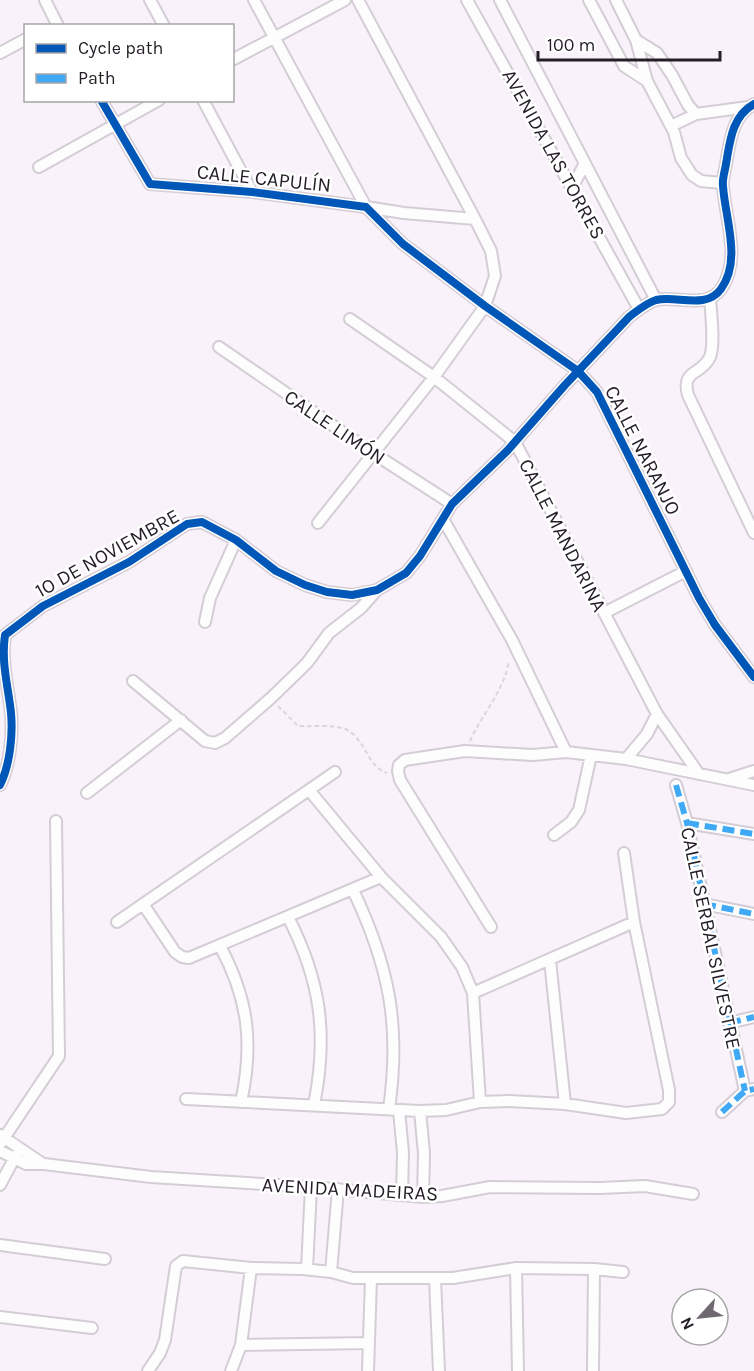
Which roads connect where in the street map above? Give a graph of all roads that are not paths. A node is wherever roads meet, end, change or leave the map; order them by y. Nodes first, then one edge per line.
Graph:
1 (45, 0) edge
2 (150, 0) edge
3 (254, 0) edge
4 (345, 0) edge
5 (358, 0) edge
6 (467, 0) edge
7 (500, 0) edge
8 (589, 0) edge
9 (616, 0) edge
10 (55, 24) edge
11 (163, 24) edge
12 (274, 37) junction
13 (24, 40) edge
14 (636, 40) junction
15 (1, 51) edge
16 (234, 59) edge
17 (647, 81) junction
18 (102, 102) edge
19 (155, 102) edge
20 (204, 102) edge
21 (751, 106) edge
22 (696, 114) junction
23 (115, 125) junction
24 (671, 126) junction
25 (585, 163) junction
26 (39, 167) dead end
27 (722, 183) junction
28 (572, 188) junction
29 (252, 192) junction
30 (368, 210) junction
31 (475, 219) junction
32 (710, 298) junction
33 (656, 300) junction
34 (484, 306) junction
35 (639, 309) junction
36 (350, 320) dead end
37 (219, 347) dead end
38 (578, 371) junction
39 (434, 377) junction
40 (515, 442) junction
41 (373, 453) junction
42 (452, 504) junction
43 (443, 519) junction
44 (318, 523) dead end
45 (754, 533) edge
46 (236, 540) junction
47 (686, 571) junction
48 (377, 590) junction
49 (604, 613) junction
50 (205, 622) dead end
51 (2, 631) edge
52 (754, 677) edge
53 (133, 681) dead end
54 (657, 714) junction
55 (181, 720) junction
56 (566, 752) junction
57 (591, 755) junction
58 (626, 759) junction
59 (754, 771) edge
60 (335, 772) dead end
61 (699, 774) junction
62 (725, 780) junction
63 (0, 785) edge
64 (676, 785) dead end
65 (754, 786) edge
66 (309, 790) junction
67 (87, 793) dead end
68 (56, 821) dead end
69 (687, 823) junction
70 (754, 834) edge
71 (554, 835) dead end
72 (624, 853) dead end
73 (381, 878) junction
74 (353, 890) junction
75 (143, 904) junction
76 (704, 904) junction
77 (754, 914) edge
78 (288, 917) junction
79 (117, 922) dead end
80 (634, 922) junction
81 (491, 927) dead end
82 (220, 946) junction
83 (550, 960) junction
84 (473, 993) junction
85 (754, 1017) edge
86 (729, 1023) junction
87 (749, 1090) edge
88 (186, 1099) dead end
89 (241, 1102) junction
90 (480, 1102) junction
91 (565, 1104) junction
92 (314, 1105) junction
93 (394, 1110) junction
94 (420, 1111) junction
95 (722, 1112) dead end
96 (1, 1139) edge
97 (0, 1151) edge
98 (17, 1154) junction
99 (0, 1185) edge
100 (311, 1187) junction
101 (338, 1189) junction
102 (693, 1194) dead end
103 (402, 1195) junction
104 (423, 1197) junction
105 (0, 1245) edge
106 (105, 1259) dead end
107 (251, 1268) junction
108 (516, 1268) junction
109 (307, 1269) junction
110 (594, 1269) junction
111 (331, 1272) junction
112 (623, 1272) dead end
113 (371, 1278) junction
114 (435, 1279) junction
115 (0, 1317) edge
116 (92, 1328) dead end
117 (369, 1343) junction
118 (241, 1345) junction
119 (148, 1371) edge
120 (231, 1371) edge
121 (368, 1371) edge
122 (439, 1371) edge
123 (518, 1371) edge
124 (593, 1371) edge

1 - 10 street
2 - 11 street
3 - 12 street, CALLE NARANJO
4 - 12 street
5 - 31 street
6 - 28 street, AVENIDA LAS TORRES
7 - 25 street, AVENIDA LAS TORRES
8 - 17 street
9 - 14 street
12 - 16 street
12 - 30 street, CALLE NARANJO
13 - 15 street
14 - 17 street
14 - 22 street
17 - 24 street
18 - 23 street
19 - 23 street
20 - 29 street
21 - 22 street
21 - 27 street
22 - 24 street
23 - 26 street
23 - 29 street, CALLE CAPULÍN
24 - 27 street
25 - 28 street
25 - 33 street, AVENIDA LAS TORRES
27 - 32 street
28 - 35 street, AVENIDA LAS TORRES
29 - 30 street, CALLE CAPULÍN
30 - 31 street, CALLE CAPULÍN
30 - 34 street, CALLE NARANJO
31 - 34 street
32 - 33 street, 1O DE NOVIEMBRE
32 - 45 street
33 - 35 street, 1O DE NOVIEMBRE
34 - 38 street, CALLE NARANJO
34 - 39 street
35 - 38 street, 1O DE NOVIEMBRE
36 - 39 street, CALLE MANDARINA
37 - 41 street, CALLE LIMÓN
38 - 40 street, 1O DE NOVIEMBRE
38 - 47 street, CALLE NARANJO
39 - 40 street, CALLE MANDARINA
39 - 41 street
40 - 42 street, 1O DE NOVIEMBRE
40 - 49 street, CALLE MANDARINA
41 - 42 street, CALLE LIMÓN
41 - 44 street
42 - 43 street, 1O DE NOVIEMBRE
43 - 48 street, 1O DE NOVIEMBRE
43 - 56 street
46 - 48 street, 1O DE NOVIEMBRE
46 - 50 street
46 - 51 street, 1O DE NOVIEMBRE
47 - 49 street
47 - 52 street, CALLE NARANJO
48 - 55 street
49 - 54 street, CALLE MANDARINA
51 - 63 street, 1O DE NOVIEMBRE
53 - 55 street
54 - 58 street
54 - 61 street, CALLE MANDARINA
55 - 67 street
56 - 57 street
56 - 81 street
57 - 58 street
57 - 71 street
58 - 61 street
59 - 62 street
60 - 66 street
61 - 62 street
62 - 65 street
64 - 69 street, CALLE SERBAL SILVESTRE
66 - 73 street
66 - 75 street
68 - 96 street
69 - 70 street
69 - 76 street, CALLE SERBAL SILVESTRE
72 - 80 street
73 - 74 street
73 - 84 street
74 - 78 street
74 - 93 street
75 - 79 street
75 - 82 street
76 - 77 street
76 - 86 street, CALLE SERBAL SILVESTRE
78 - 82 street
78 - 92 street
80 - 83 street
80 - 91 street
82 - 89 street
83 - 84 street
83 - 91 street
84 - 90 street
85 - 86 street
86 - 87 street, CALLE SERBAL SILVESTRE
87 - 95 street
88 - 89 street
89 - 92 street
90 - 91 street
90 - 94 street
92 - 93 street
93 - 94 street
93 - 103 street
94 - 104 street
96 - 98 street, AVENIDA MADEIRAS
97 - 98 street, AVENIDA MADEIRAS
98 - 99 street
98 - 100 street, AVENIDA MADEIRAS
100 - 101 street, AVENIDA MADEIRAS
100 - 109 street
101 - 103 street, AVENIDA MADEIRAS
101 - 111 street
102 - 104 street, AVENIDA MADEIRAS
103 - 104 street, AVENIDA MADEIRAS
105 - 106 street
107 - 109 street
107 - 118 street
107 - 119 street
108 - 110 street
108 - 114 street
108 - 123 street
109 - 111 street
110 - 112 street
110 - 124 street
111 - 113 street
113 - 114 street
113 - 117 street
114 - 122 street
115 - 116 street
117 - 118 street
117 - 121 street
118 - 120 street

